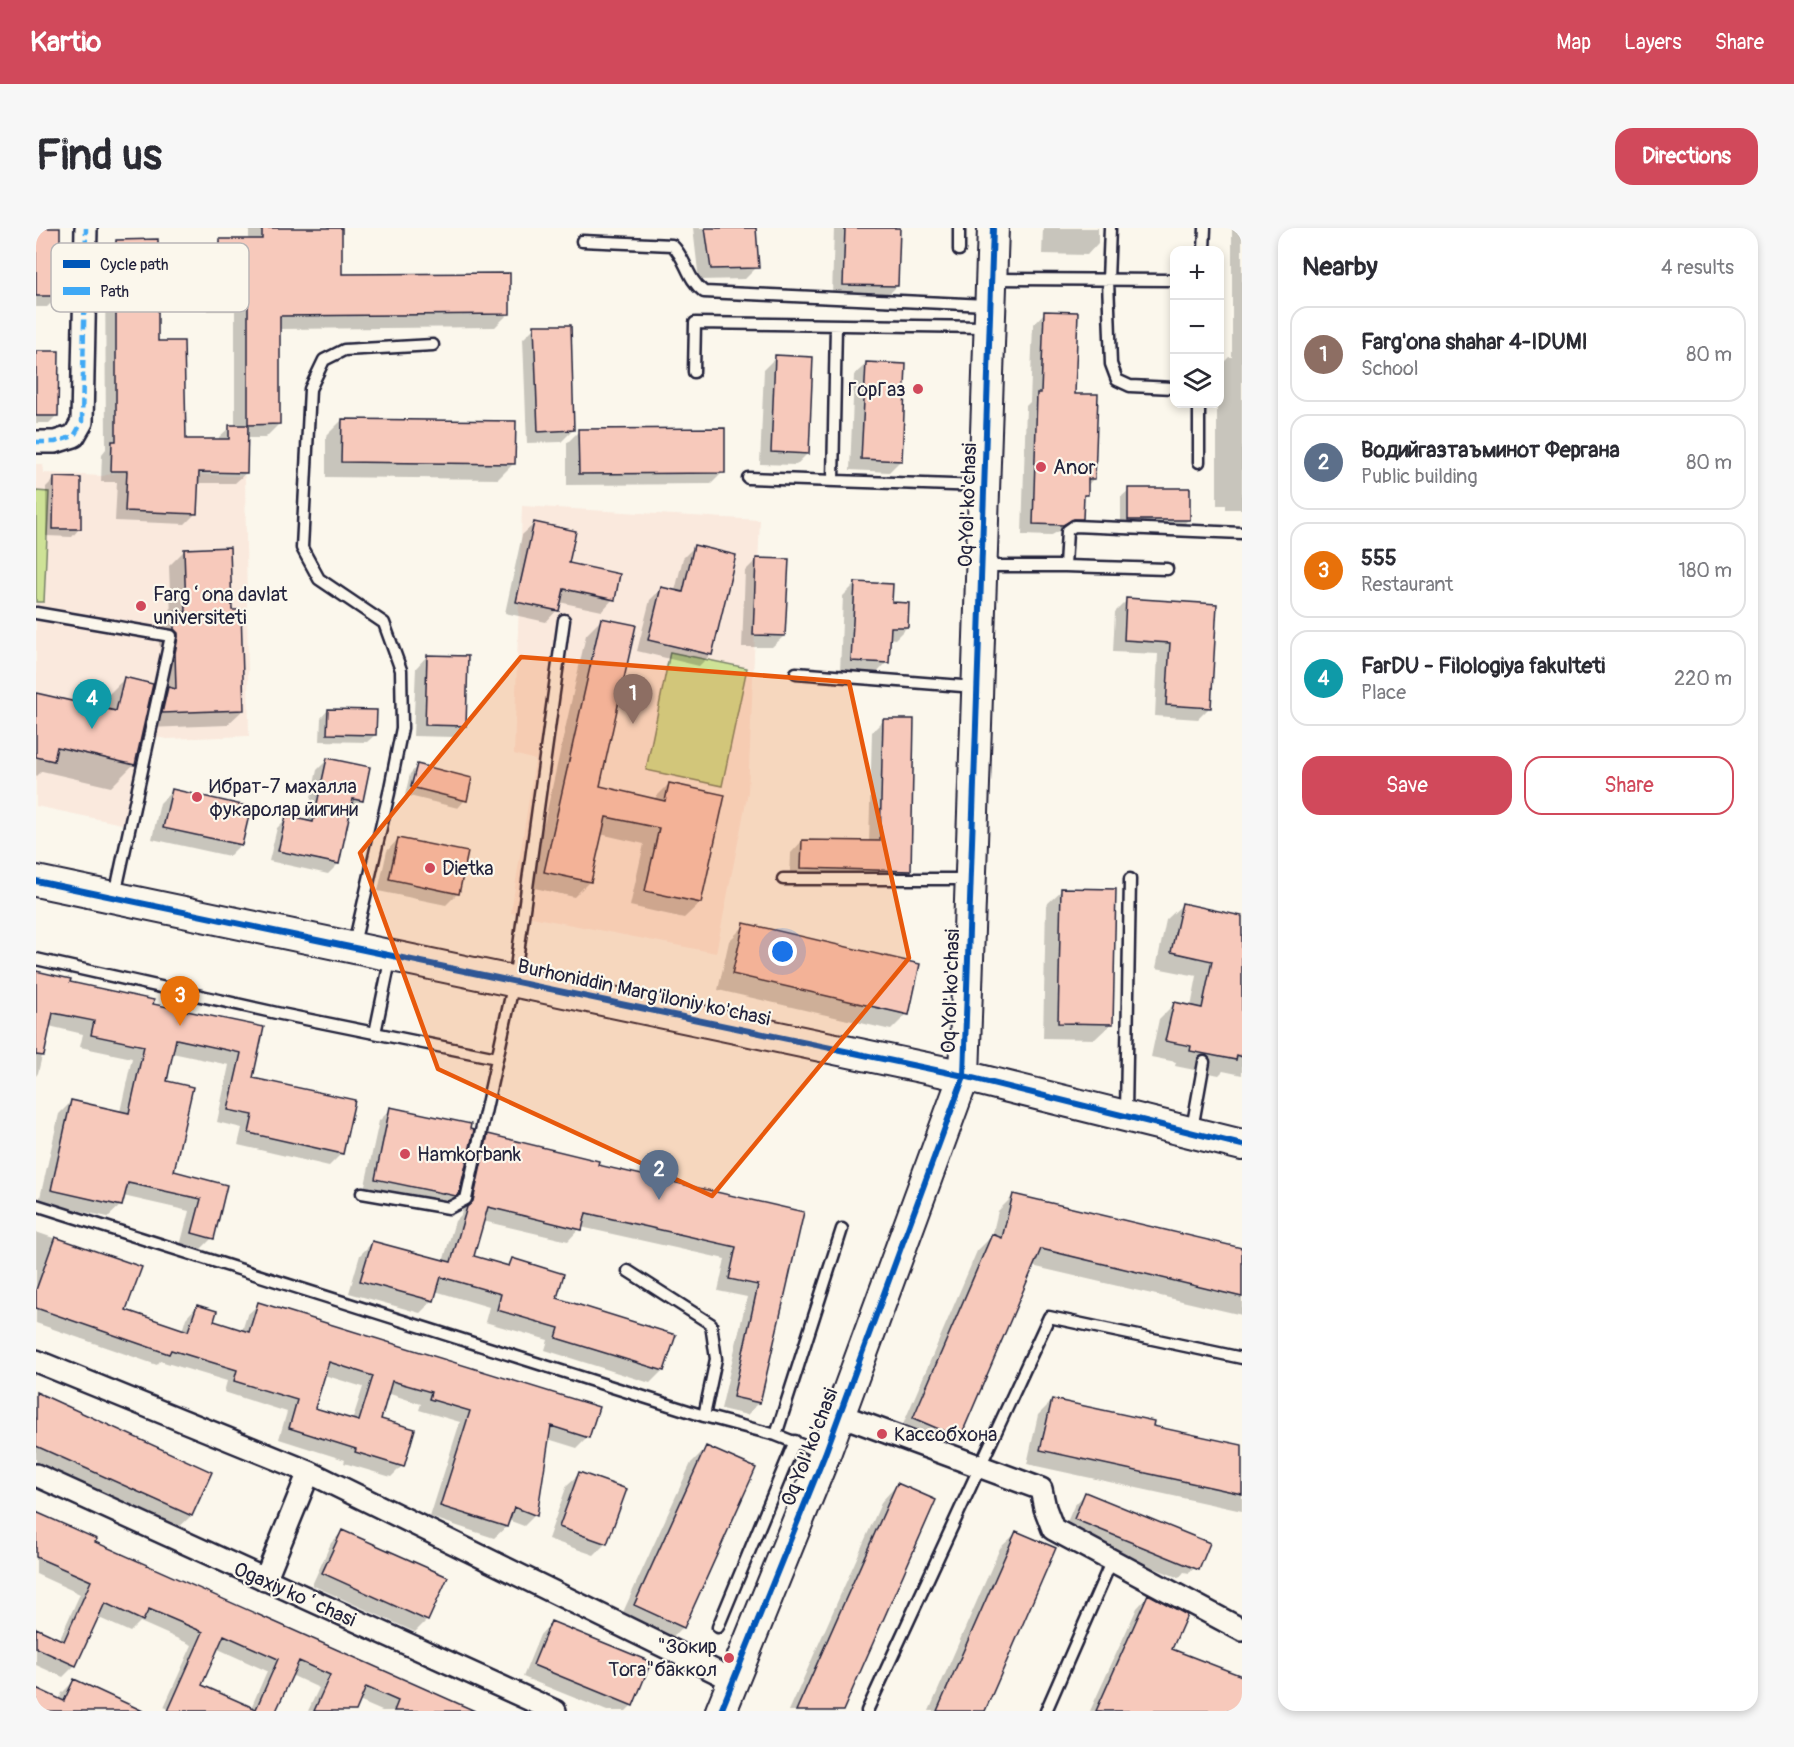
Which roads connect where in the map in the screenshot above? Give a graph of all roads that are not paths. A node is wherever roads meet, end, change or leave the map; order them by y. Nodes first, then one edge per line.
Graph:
1 (86, 228) edge
2 (959, 228) edge
3 (993, 228) edge
4 (1110, 228) edge
5 (1205, 228) edge
6 (582, 241) dead end
7 (86, 243) edge
8 (1204, 246) edge
9 (959, 250) dead end
10 (1108, 280) junction
11 (1170, 280) edge
12 (990, 304) junction
13 (84, 312) edge
14 (836, 325) junction
15 (433, 345) dead end
16 (694, 372) dead end
17 (1170, 388) edge
18 (1199, 408) edge
19 (36, 442) edge
20 (1199, 462) dead end
21 (748, 478) dead end
22 (833, 481) junction
23 (984, 486) junction
24 (1242, 533) edge
25 (1065, 566) junction
26 (981, 567) junction
27 (1167, 570) dead end
28 (36, 613) edge
29 (564, 620) dead end
30 (796, 673) dead end
31 (977, 687) junction
32 (783, 879) dead end
33 (971, 879) junction
34 (1130, 879) dead end
35 (36, 881) edge
36 (114, 897) junction
37 (353, 948) junction
38 (391, 956) junction
39 (36, 959) edge
40 (513, 982) junction
41 (375, 1033) junction
42 (497, 1058) junction
43 (1204, 1062) dead end
44 (964, 1076) junction
45 (1126, 1116) junction
46 (1191, 1132) junction
47 (1242, 1145) edge
48 (362, 1193) dead end
49 (36, 1204) edge
50 (842, 1229) dead end
51 (628, 1271) dead end
52 (1242, 1358) edge
53 (36, 1361) edge
54 (840, 1415) junction
55 (704, 1416) junction
56 (776, 1435) junction
57 (795, 1441) junction
58 (825, 1454) junction
59 (979, 1466) junction
60 (309, 1472) junction
61 (36, 1475) edge
62 (1113, 1560) junction
63 (265, 1580) junction
64 (718, 1627) dead end
65 (1242, 1629) edge
66 (734, 1680) junction
67 (555, 1711) edge
68 (721, 1711) edge
69 (867, 1711) edge
70 (1046, 1711) edge

1 - 7 street
2 - 9 lane
3 - 12 street, Oq Yol' ko'chasi
4 - 10 lane
5 - 8 lane
6 - 12 lane
10 - 11 lane
10 - 12 lane
10 - 17 lane
12 - 14 lane
12 - 23 street, Oq Yol' ko'chasi
13 - 19 street
14 - 16 lane
14 - 22 lane
15 - 37 lane
18 - 20 lane
21 - 22 lane
22 - 23 lane
23 - 26 street, Oq Yol' ko'chasi
24 - 25 lane
25 - 26 lane
25 - 27 lane
26 - 31 street, Oq Yol' ko'chasi
28 - 36 lane
29 - 40 lane
30 - 31 lane
31 - 33 street, Oq Yol' ko'chasi
32 - 33 lane
33 - 44 street, Oq Yol' ko'chasi
34 - 45 lane
35 - 36 street, Burhoniddin Marg'iloniy ko'chasi
36 - 37 street, Burhoniddin Marg'iloniy ko'chasi
37 - 38 street, Burhoniddin Marg'iloniy ko'chasi
38 - 40 street, Burhoniddin Marg'iloniy ko'chasi
38 - 41 lane
39 - 41 lane
40 - 42 lane
40 - 44 street, Burhoniddin Marg'iloniy ko'chasi
41 - 42 lane
42 - 48 lane
43 - 46 lane
44 - 45 street, Burhoniddin Marg'iloniy ko'chasi
44 - 54 street, Oq Yol' ko'chasi
45 - 46 street, Burhoniddin Marg'iloniy ko'chasi
46 - 47 street, Burhoniddin Marg'iloniy ko'chasi
49 - 55 lane
50 - 56 lane
51 - 55 lane
52 - 59 lane
53 - 60 street
54 - 58 street, Oq Yol' ko'chasi
54 - 59 street
55 - 56 lane
56 - 57 lane
57 - 58 lane
57 - 64 lane
58 - 66 street, Oq Yol' ko'chasi
59 - 62 street
59 - 69 lane
60 - 63 street
60 - 66 street
61 - 63 street, Ogaxiy koʻchasi
62 - 65 street
62 - 70 lane
63 - 67 street, Ogaxiy koʻchasi
66 - 68 street, Oq Yol' ko'chasi

